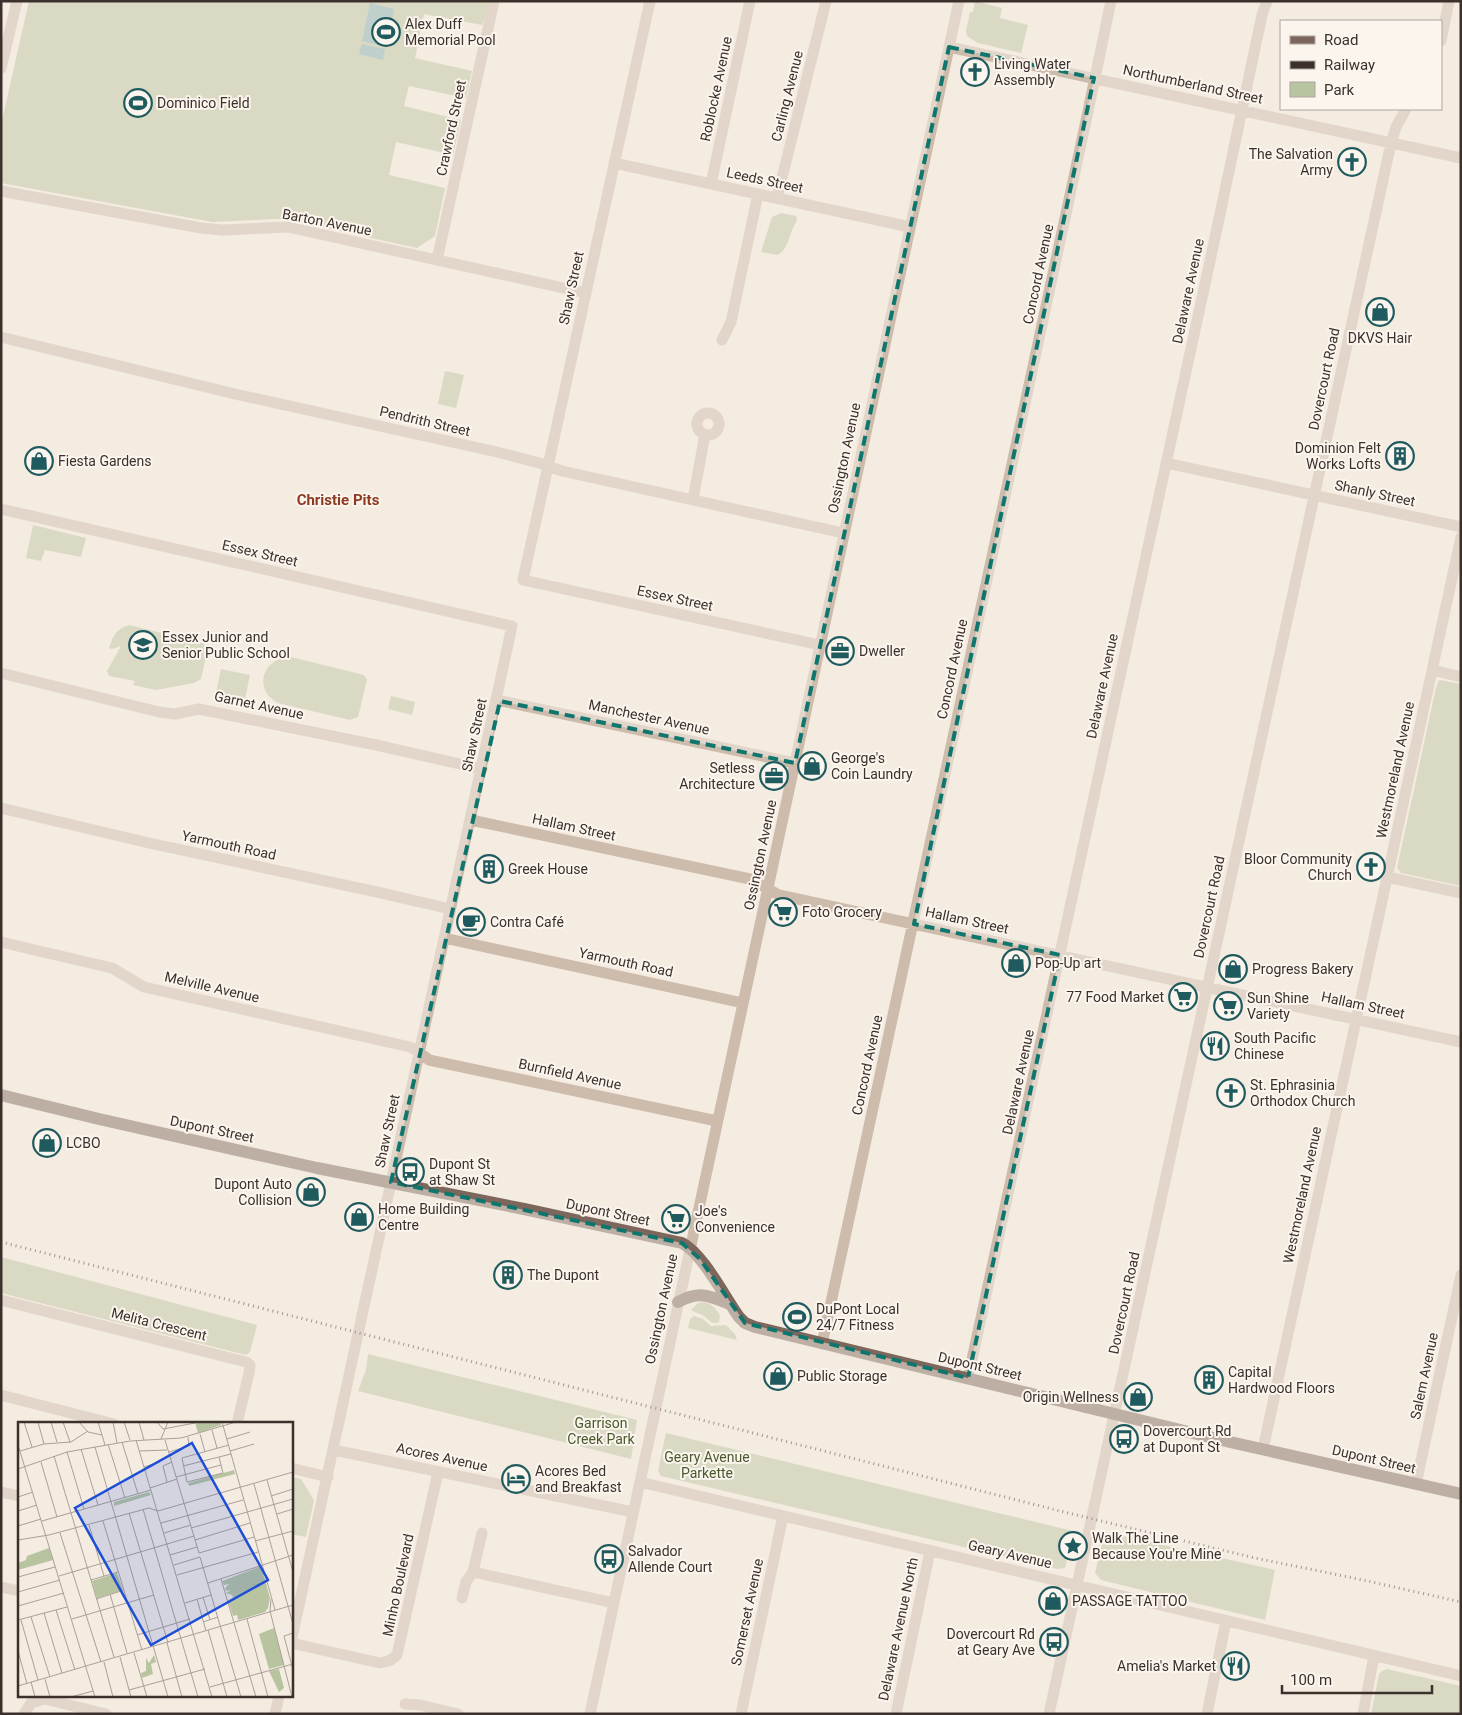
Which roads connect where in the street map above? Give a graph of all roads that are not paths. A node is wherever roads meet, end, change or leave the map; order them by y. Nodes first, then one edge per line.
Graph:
1 (17, 1) edge
2 (494, 1) edge
3 (650, 1) edge
4 (750, 1) edge
5 (826, 1) edge
6 (959, 1) edge
7 (1111, 1) edge
8 (1267, 1) edge
9 (1448, 1) edge
10 (1442, 35) edge
11 (949, 46) junction
12 (1, 68) edge
13 (1094, 78) junction
14 (1242, 110) junction
15 (1405, 110) edge
16 (1391, 143) junction
17 (1461, 158) edge
18 (614, 163) junction
19 (711, 184) junction
20 (1, 191) edge
21 (758, 194) junction
22 (777, 198) junction
23 (910, 227) junction
24 (437, 260) junction
25 (586, 293) junction
26 (1, 337) edge
27 (722, 340) dead end
28 (705, 434) dead end
29 (1166, 463) junction
30 (548, 465) junction
31 (1314, 495) junction
32 (693, 500) junction
33 (1, 509) edge
34 (1461, 527) edge
35 (843, 533) junction
36 (1461, 536) edge
37 (523, 580) joint
38 (512, 626) joint
39 (820, 645) junction
40 (1432, 670) junction
41 (1, 673) edge
42 (1461, 677) edge
43 (497, 700) junction
44 (795, 763) junction
45 (482, 769) junction
46 (1, 808) edge
47 (471, 820) junction
48 (1387, 877) junction
49 (768, 889) junction
50 (1461, 893) edge
51 (450, 909) junction
52 (914, 924) junction
53 (444, 938) junction
54 (1, 942) edge
55 (1060, 955) junction
56 (1207, 987) junction
57 (743, 1003) junction
58 (1355, 1019) junction
59 (1461, 1042) edge
60 (419, 1052) junction
61 (1, 1095) edge
62 (717, 1121) junction
63 (391, 1182) junction
64 (690, 1248) junction
65 (1461, 1275) edge
66 (1, 1300) edge
67 (678, 1302) junction
68 (730, 1304) junction
69 (822, 1344) junction
70 (968, 1378) junction
71 (1, 1395) edge
72 (1114, 1413) junction
73 (106, 1422) edge
74 (237, 1422) edge
75 (1263, 1449) junction
76 (334, 1450) junction
77 (292, 1468) edge
78 (438, 1472) junction
79 (328, 1477) junction
80 (640, 1482) junction
81 (1416, 1484) junction
82 (1, 1492) edge
83 (1461, 1494) edge
84 (18, 1496) edge
85 (633, 1512) junction
86 (784, 1516) junction
87 (482, 1533) dead end
88 (930, 1551) junction
89 (472, 1572) junction
90 (1077, 1586) junction
91 (1, 1587) edge
92 (18, 1591) edge
93 (462, 1598) dead end
94 (614, 1603) junction
95 (1226, 1621) junction
96 (292, 1639) edge
97 (292, 1643) edge
98 (1374, 1656) junction
99 (1461, 1676) edge
100 (279, 1698) edge
101 (405, 1704) dead end
102 (24, 1714) edge
103 (106, 1714) edge
104 (275, 1714) edge
105 (458, 1714) edge
106 (590, 1714) edge
107 (740, 1714) edge
108 (896, 1714) edge
109 (1049, 1714) edge
110 (1207, 1714) edge
111 (1363, 1714) edge

1 - 12 street
2 - 24 street, Crawford Street
3 - 18 street, Shaw Street
4 - 19 street, Roblocke Avenue
5 - 22 street, Carling Avenue
6 - 11 street, Ossington Avenue
7 - 13 street, Concord Avenue
8 - 14 street, Delaware Avenue
9 - 10 street
11 - 13 street, Northumberland Street
11 - 23 street, Ossington Avenue
13 - 14 street, Northumberland Street
13 - 52 street, Concord Avenue
14 - 16 street, Northumberland Street
14 - 29 street, Delaware Avenue
15 - 16 street, Dovercourt Road
16 - 17 street, Northumberland Street
16 - 31 street, Dovercourt Road
18 - 19 street, Leeds Street
18 - 25 street, Shaw Street
19 - 21 street, Leeds Street
20 - 24 street, Barton Avenue
21 - 22 street, Leeds Street
21 - 27 street
22 - 23 street, Leeds Street
23 - 35 street, Ossington Avenue
24 - 25 street, Barton Avenue
25 - 30 street, Shaw Street
26 - 30 street, Pendrith Street
28 - 32 street
29 - 31 street, Shanly Street
29 - 55 street, Delaware Avenue
30 - 32 street, Pendrith Street
30 - 37 street, Shaw Street
31 - 34 street, Shanly Street
31 - 56 street, Dovercourt Road
32 - 35 street, Pendrith Street
33 - 38 street, Essex Street
35 - 39 street, Ossington Avenue
36 - 40 street, Westmoreland Avenue
37 - 39 street, Essex Street
38 - 43 street, Shaw Street
39 - 44 street, Ossington Avenue
40 - 42 street
40 - 48 street, Westmoreland Avenue
41 - 45 street, Garnet Avenue
43 - 44 street, Manchester Avenue
43 - 45 street, Shaw Street
44 - 49 street, Ossington Avenue
45 - 47 street, Shaw Street
46 - 51 street, Yarmouth Road
47 - 49 street, Hallam Street
47 - 51 street, Shaw Street
48 - 50 street
48 - 58 street, Westmoreland Avenue
49 - 52 street, Hallam Street
49 - 57 street, Ossington Avenue
51 - 53 street, Shaw Street
52 - 55 street, Hallam Street
52 - 69 street, Concord Avenue
53 - 57 street, Yarmouth Road
53 - 60 street, Shaw Street
54 - 60 street, Melville Avenue
55 - 56 street, Hallam Street
55 - 70 street, Delaware Avenue
56 - 58 street, Hallam Street
56 - 72 street, Dovercourt Road
57 - 62 street, Ossington Avenue
58 - 59 street, Hallam Street
58 - 75 street, Westmoreland Avenue
60 - 62 street, Burnfield Avenue
60 - 63 street, Shaw Street
61 - 63 main road, Dupont Street
62 - 64 street, Ossington Avenue
63 - 64 main road, Dupont Street
63 - 76 street, Shaw Street
64 - 67 street, Ossington Avenue
64 - 68 main road, Dupont Street
65 - 81 street, Salem Avenue
66 - 74 street, Melita Crescent
67 - 68 main road
67 - 80 street, Ossington Avenue
68 - 69 main road, Dupont Street
69 - 70 main road, Dupont Street
70 - 72 main road, Dupont Street
71 - 73 street
72 - 75 main road, Dupont Street
72 - 90 street, Dovercourt Road
75 - 81 main road, Dupont Street
76 - 78 street, Acores Avenue
76 - 79 street, Shaw Street
77 - 79 street
78 - 85 street, Acores Avenue
78 - 97 street, Minho Boulevard
79 - 96 street, Shaw Street
80 - 85 street, Ossington Avenue
80 - 86 street, Geary Avenue
81 - 83 main road, Dupont Street
82 - 84 street
85 - 94 street, Ossington Avenue
86 - 88 street, Geary Avenue
86 - 107 street, Somerset Avenue
87 - 89 street
88 - 90 street, Geary Avenue
88 - 108 street, Delaware Avenue North
89 - 93 street
89 - 94 street
90 - 95 street, Geary Avenue
90 - 109 street, Dovercourt Road
91 - 92 street
94 - 106 street, Ossington Avenue
95 - 98 street, Geary Avenue
95 - 110 street
98 - 99 street, Geary Avenue
98 - 111 street
100 - 104 street
101 - 105 street
102 - 103 street

